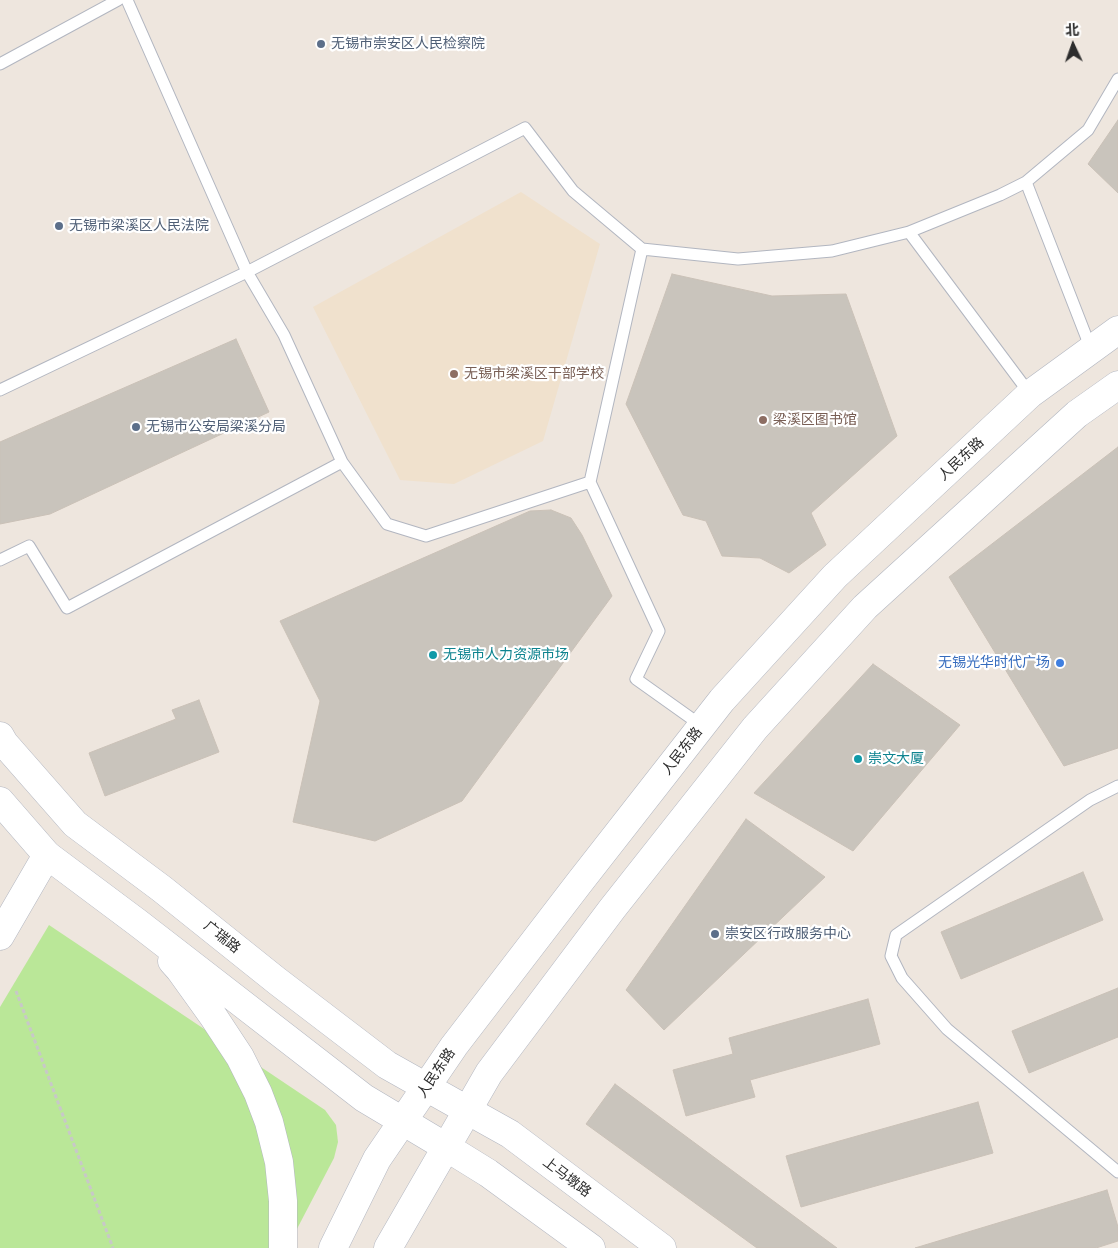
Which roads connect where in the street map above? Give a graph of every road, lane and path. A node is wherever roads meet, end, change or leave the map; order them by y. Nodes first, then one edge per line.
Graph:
1 (118, 0) edge
2 (127, 0) edge
3 (0, 64) edge
4 (1118, 79) edge
5 (1026, 182) junction
6 (909, 232) junction
7 (642, 249) junction
8 (247, 272) junction
9 (1118, 330) edge
10 (1091, 349) junction
11 (1118, 385) edge
12 (0, 390) edge
13 (1030, 394) junction
14 (342, 462) junction
15 (590, 482) junction
16 (0, 560) edge
17 (702, 726) junction
18 (0, 736) edge
19 (1118, 786) edge
20 (0, 801) edge
21 (47, 855) junction
22 (138, 923) junction
23 (0, 936) edge
24 (16, 991) dead end
25 (426, 1087) junction
26 (467, 1110) junction
27 (403, 1121) junction
28 (446, 1147) junction
29 (1118, 1172) edge
30 (113, 1248) edge
31 (283, 1248) edge
32 (333, 1248) edge
33 (388, 1248) edge
34 (591, 1248) edge
35 (662, 1248) edge

1 - 3 lane
2 - 8 lane
4 - 5 lane
5 - 6 lane
5 - 10 lane
6 - 7 lane
6 - 13 lane
7 - 8 lane
7 - 15 lane
8 - 12 lane
8 - 14 lane
9 - 10 main road, 人民东路
10 - 13 main road, 人民东路
11 - 26 main road
13 - 17 main road, 人民东路
14 - 15 lane
14 - 16 lane
15 - 17 lane
17 - 25 main road, 人民东路
18 - 25 main road, 广瑞路
19 - 29 lane
20 - 21 main road
21 - 22 main road
21 - 23 main road
22 - 27 main road
22 - 31 main road
24 - 30 path
25 - 26 main road, 广瑞路
25 - 27 main road, 人民东路
26 - 28 main road
26 - 35 main road, 上马墩路
27 - 28 main road
27 - 32 main road, 人民东路
28 - 33 main road
28 - 34 main road

